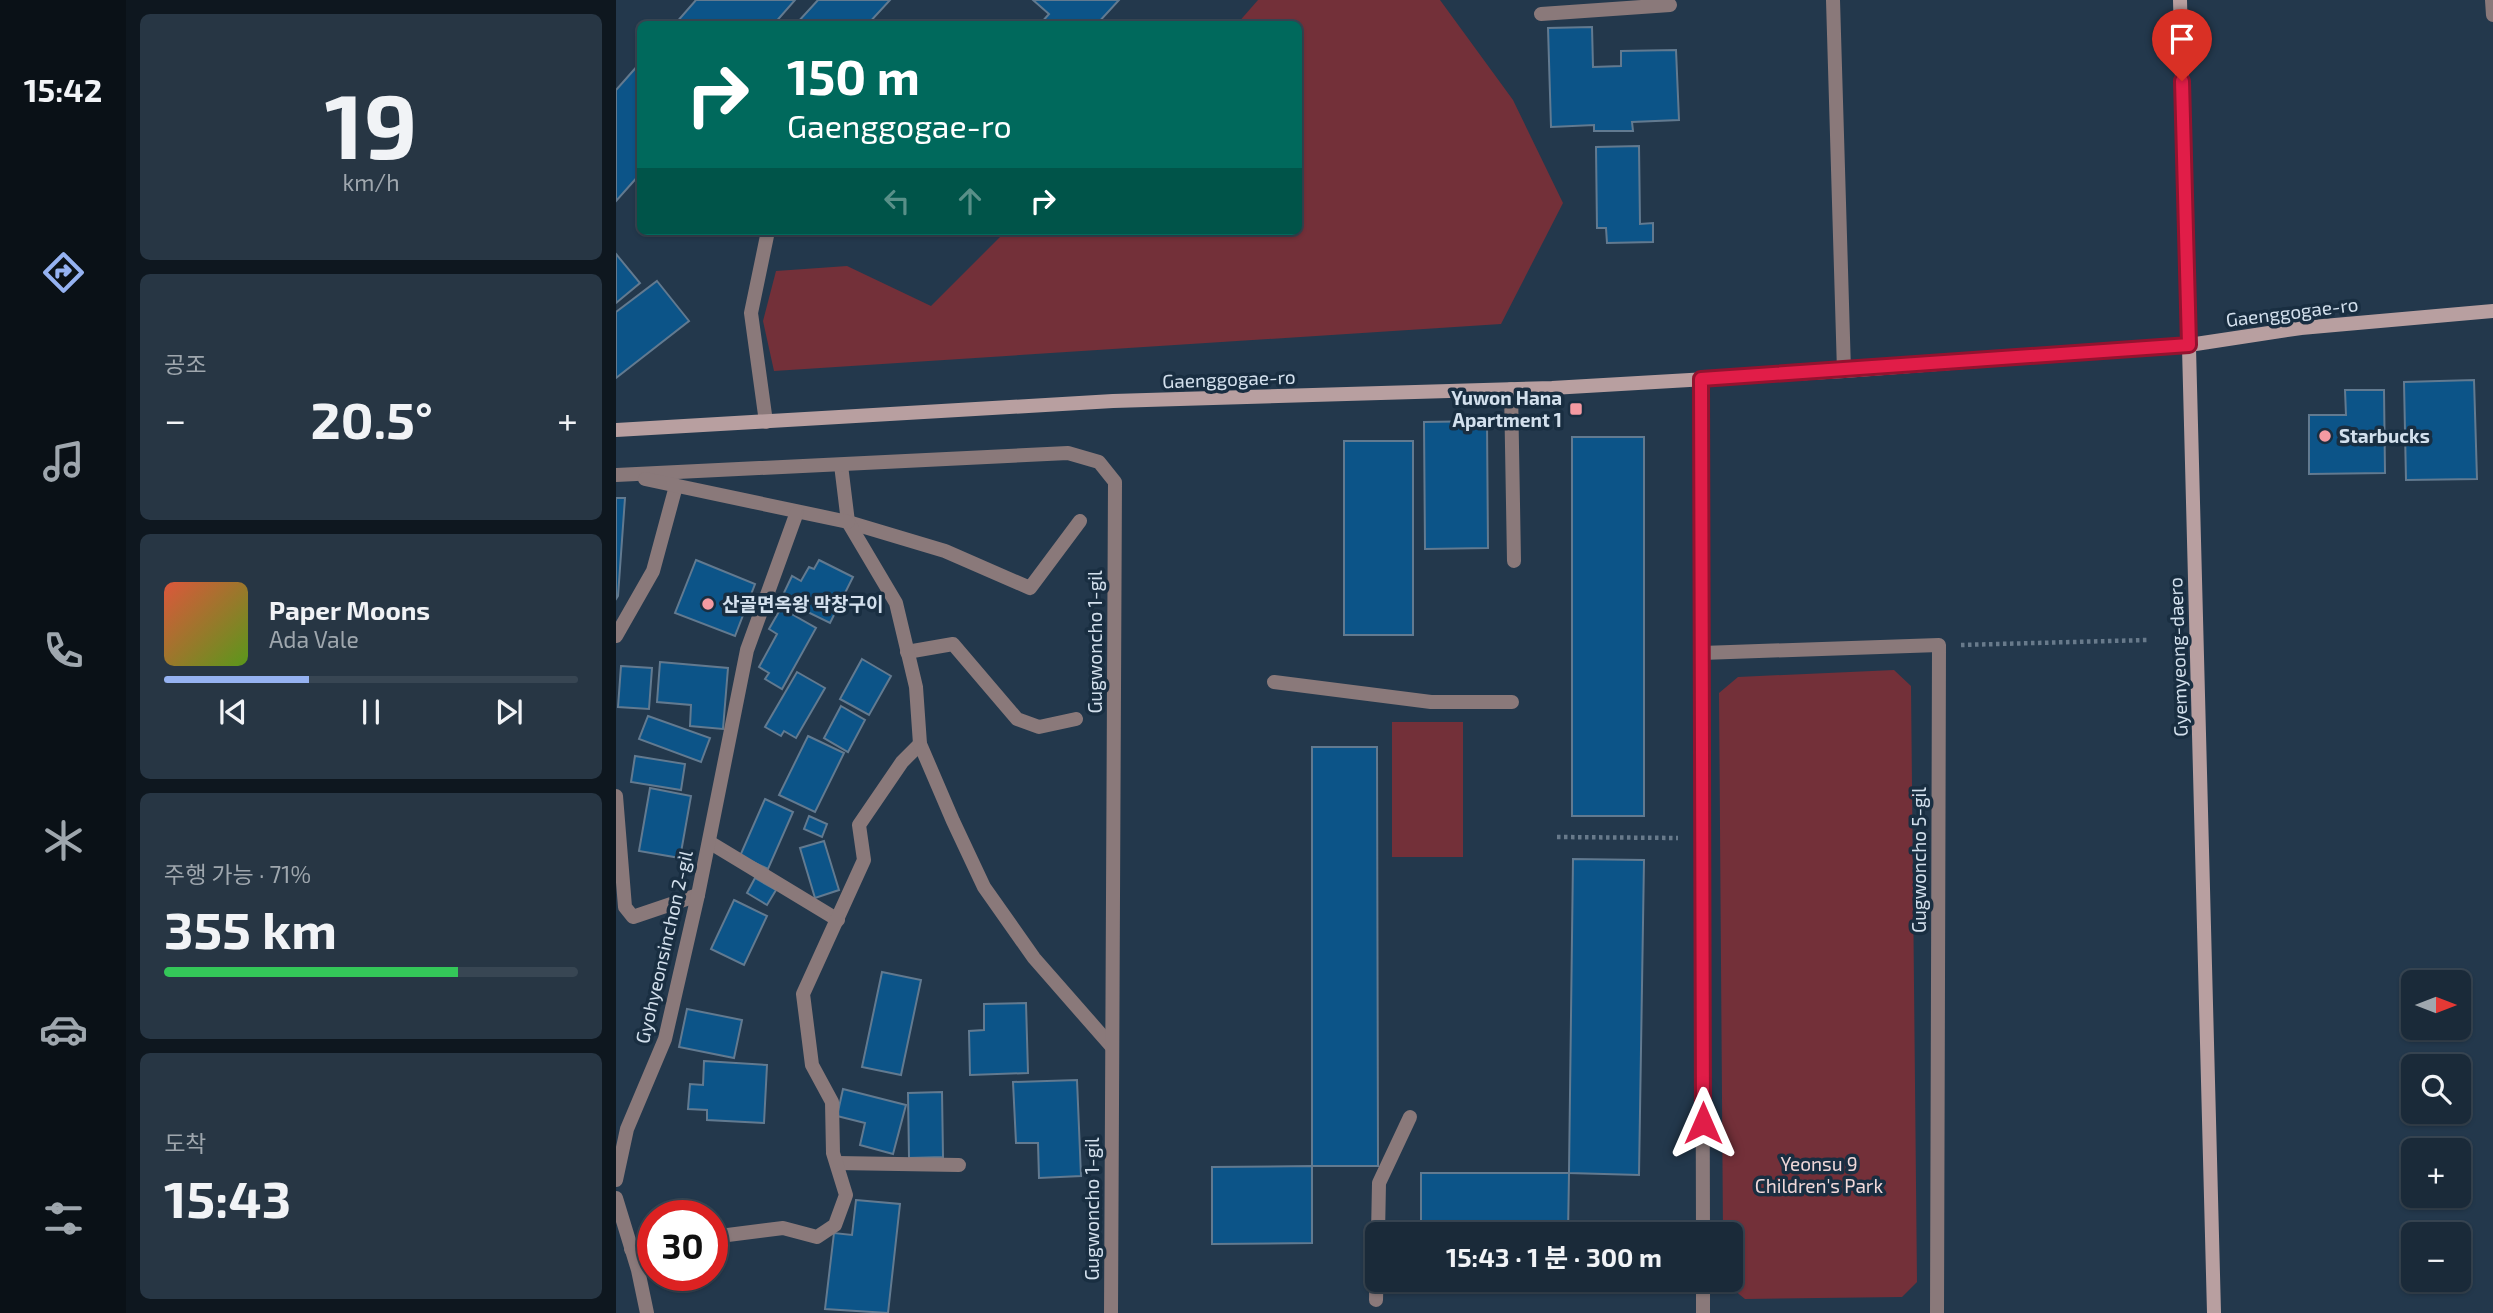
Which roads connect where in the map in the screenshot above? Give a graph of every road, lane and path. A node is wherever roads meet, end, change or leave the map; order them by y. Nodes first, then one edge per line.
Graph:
1 (1833, 0) edge
2 (2180, 0) edge
3 (2492, 0) edge
4 (1591, 5) edge
5 (1670, 5) dead end
6 (1541, 14) dead end
7 (2493, 15) edge
8 (767, 235) edge
9 (2493, 311) edge
10 (2189, 345) junction
11 (1844, 371) junction
12 (1701, 379) junction
13 (1511, 389) junction
14 (766, 422) junction
15 (616, 430) edge
16 (841, 465) junction
17 (620, 475) edge
18 (676, 486) junction
19 (797, 512) junction
20 (1080, 521) dead end
21 (848, 523) junction
22 (1514, 561) dead end
23 (616, 636) edge
24 (2147, 640) dead end
25 (1939, 645) junction
26 (907, 652) junction
27 (1702, 653) junction
28 (1274, 682) dead end
29 (1513, 702) dead end
30 (1076, 719) dead end
31 (920, 744) junction
32 (616, 796) edge
33 (1557, 837) dead end
34 (1685, 838) dead end
35 (709, 842) junction
36 (698, 895) junction
37 (838, 920) junction
38 (1112, 1047) junction
39 (1410, 1117) dead end
40 (837, 1163) junction
41 (960, 1165) dead end
42 (616, 1180) edge
43 (616, 1198) edge
44 (1378, 1222) edge
45 (1703, 1222) edge
46 (728, 1235) edge
47 (637, 1248) edge
48 (631, 1249) junction
49 (1376, 1292) edge
50 (1703, 1292) edge
51 (1376, 1300) dead end
52 (647, 1313) edge
53 (1111, 1313) edge
54 (1703, 1313) edge
55 (1937, 1313) edge
56 (2214, 1313) edge

1 - 11 street
2 - 10 street, Gyemyeong-daero
3 - 7 street
4 - 5 street
4 - 6 street
8 - 14 street
9 - 10 street, Gaenggogae-ro
10 - 11 street, Gaenggogae-ro
10 - 56 street, Gyemyeong-daero
11 - 12 street, Gaenggogae-ro
12 - 13 street, Gaenggogae-ro
12 - 27 street
13 - 14 street, Gaenggogae-ro
13 - 22 street
14 - 15 street, Gaenggogae-ro
16 - 17 street, Gugwoncho 1-gil
16 - 21 street
16 - 38 street, Gugwoncho 1-gil
17 - 18 street
18 - 19 street
18 - 23 street
19 - 21 street
19 - 35 street, Gyohyeonsinchon 2-gil
20 - 21 street
21 - 26 street
24 - 25 path
25 - 27 street
25 - 55 street, Gugwoncho 5-gil
26 - 30 street
26 - 31 street
27 - 45 street
28 - 29 street
31 - 37 street
31 - 38 street
32 - 36 street
33 - 34 path
35 - 36 street, Gyohyeonsinchon 2-gil
35 - 37 street, Gyohyeonsinchon 2-gil
36 - 42 street, Gyohyeonsinchon 2-gil
37 - 40 street
38 - 53 street, Gugwoncho 1-gil
39 - 44 street
40 - 41 street
40 - 46 street
43 - 48 street
47 - 48 street
48 - 52 street
49 - 51 street
50 - 54 street

